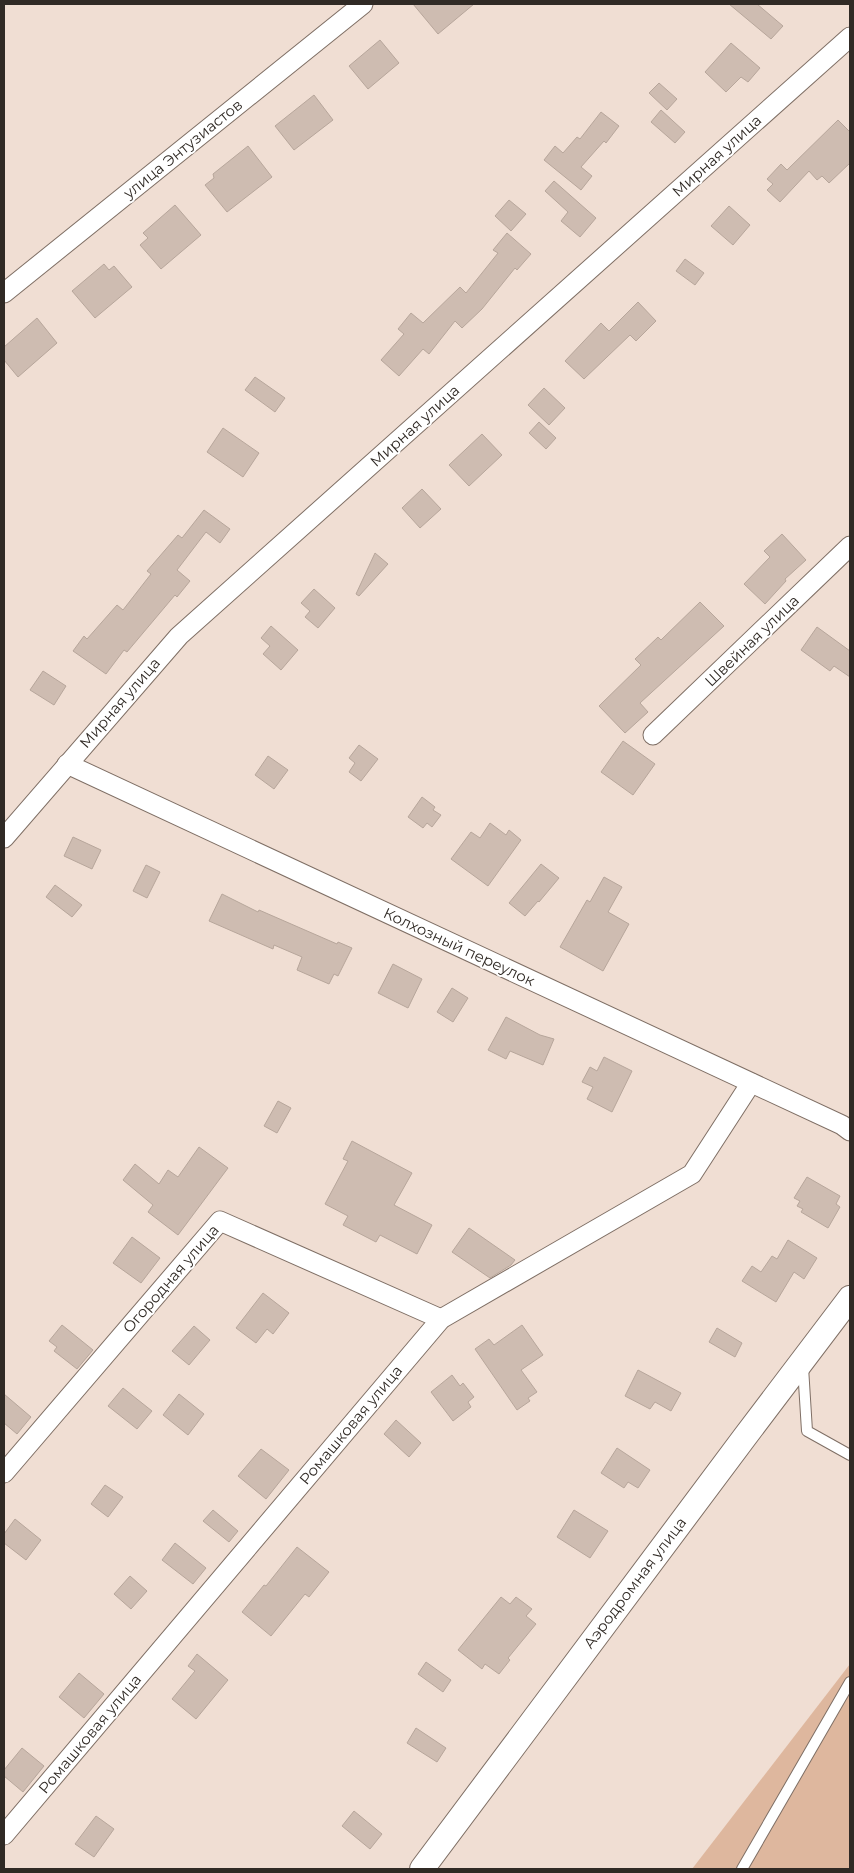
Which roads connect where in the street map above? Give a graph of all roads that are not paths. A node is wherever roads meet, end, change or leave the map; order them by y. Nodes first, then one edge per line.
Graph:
1 (363, 4) edge
2 (850, 37) edge
3 (4, 294) edge
4 (850, 546) edge
5 (653, 735) dead end
6 (67, 764) junction
7 (4, 838) edge
8 (752, 1083) junction
9 (850, 1131) edge
10 (850, 1298) edge
11 (441, 1318) junction
12 (802, 1361) junction
13 (850, 1455) edge
14 (4, 1472) edge
15 (850, 1682) edge
16 (4, 1835) edge
17 (422, 1869) edge
18 (742, 1869) edge

1 - 3 street, улица Энтузиастов
2 - 6 street, Мирная улица
4 - 5 street, Швейная улица
6 - 7 street, Мирная улица
6 - 8 street, Колхозный переулок
8 - 9 street, Колхозный переулок
8 - 11 street, Ромашковая улица
10 - 12 street, Аэродромная улица
11 - 14 street, Огородная улица
11 - 16 street, Ромашковая улица
12 - 13 lane
12 - 17 street, Аэродромная улица
15 - 18 lane

